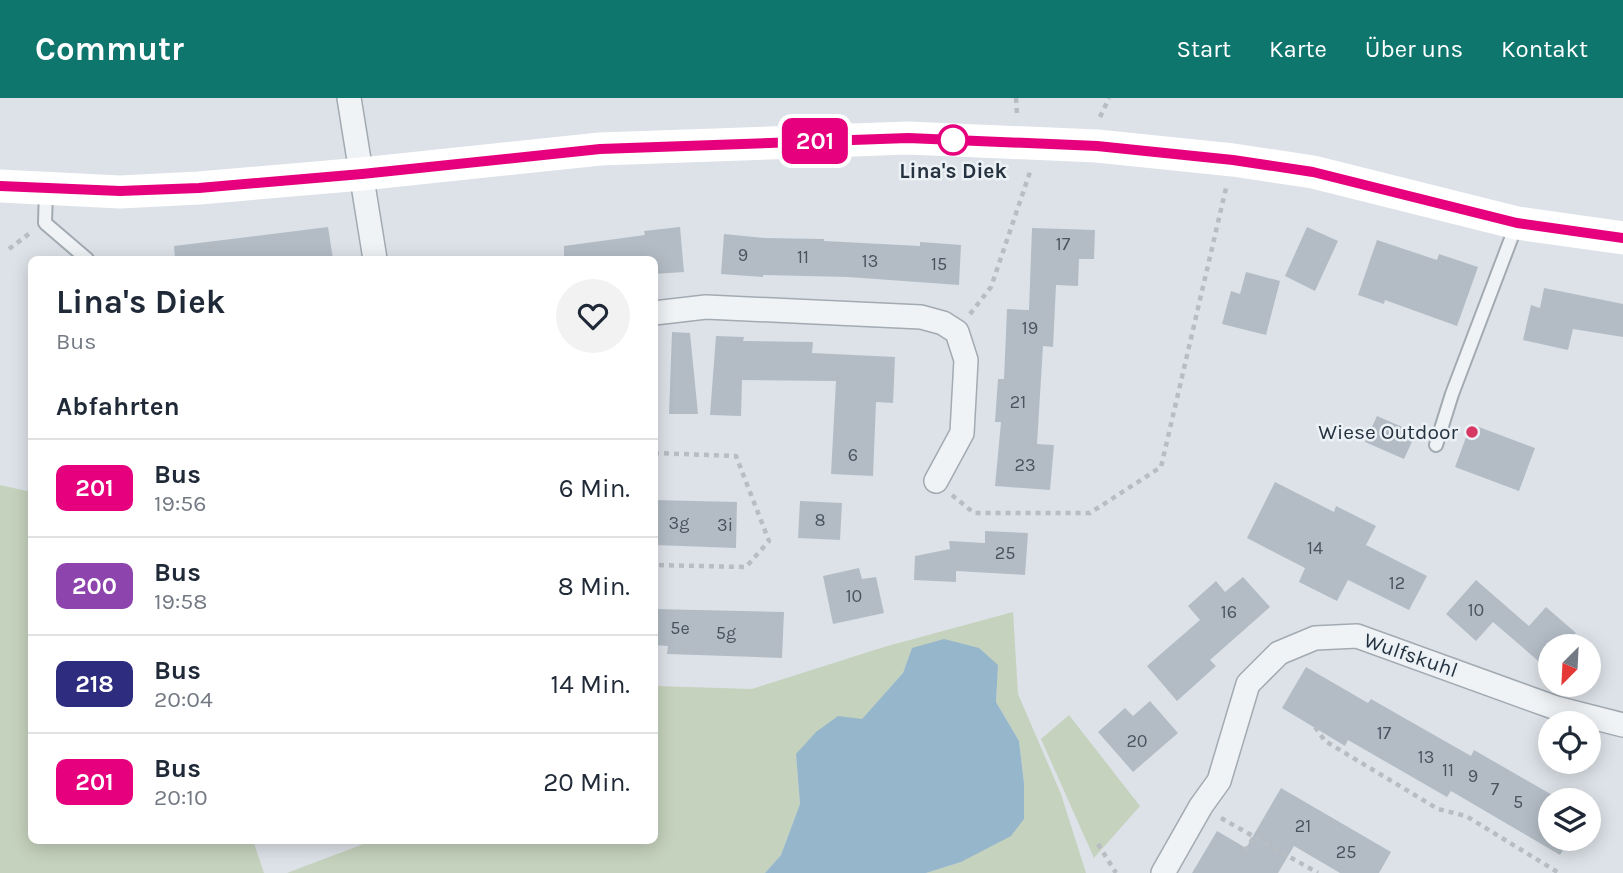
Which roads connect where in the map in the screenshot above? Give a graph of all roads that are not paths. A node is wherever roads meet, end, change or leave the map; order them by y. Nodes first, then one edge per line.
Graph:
1 (349, 98) edge
2 (362, 174) junction
3 (0, 186) edge
4 (46, 189) junction
5 (1517, 223) junction
6 (1623, 238) edge
7 (84, 256) edge
8 (375, 256) edge
9 (658, 313) edge
10 (1436, 445) dead end
11 (936, 481) road end
12 (1623, 724) edge
13 (1163, 873) edge

1 - 2 street
2 - 4 main road
2 - 5 main road
2 - 8 street
3 - 4 main road
4 - 7 lane
5 - 6 main road
5 - 10 lane
9 - 11 street
12 - 13 street, Wulfskuhl

